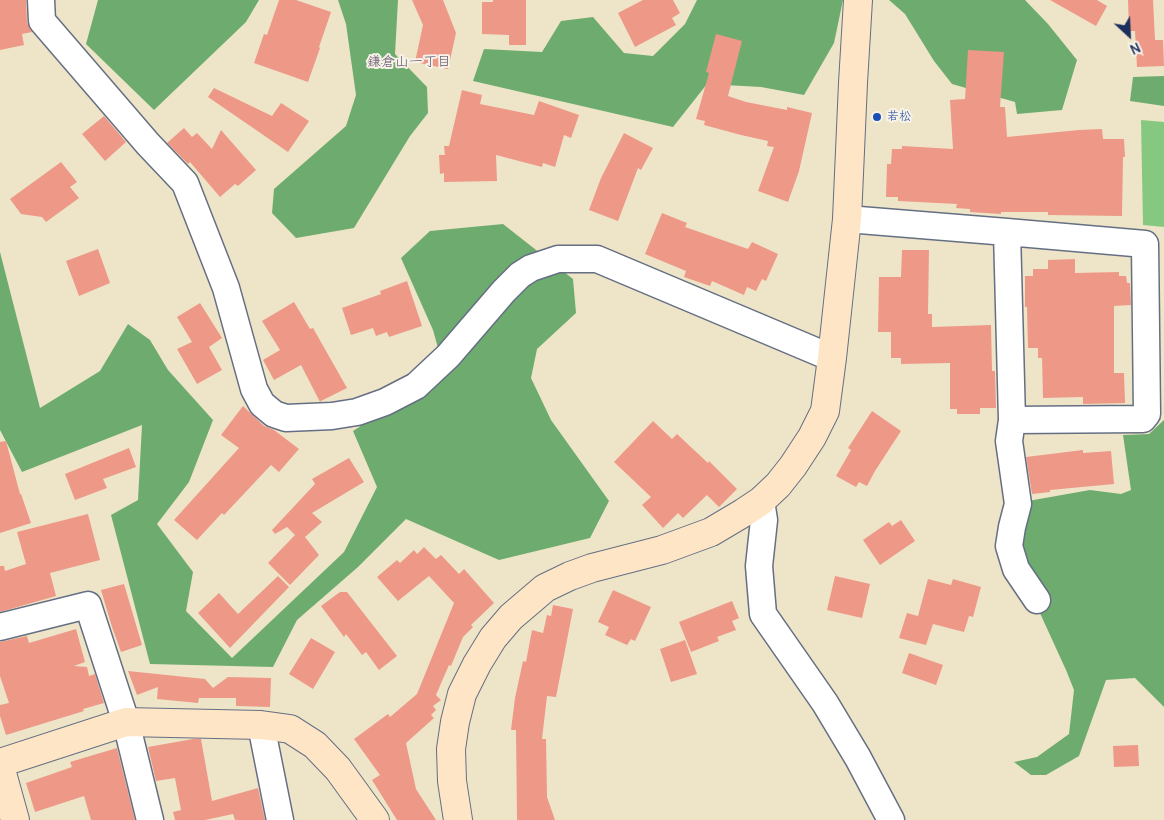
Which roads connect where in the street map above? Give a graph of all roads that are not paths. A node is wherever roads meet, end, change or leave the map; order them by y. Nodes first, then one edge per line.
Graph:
1 (41, 0) edge
2 (858, 0) edge
3 (847, 219) junction
4 (1007, 232) junction
5 (1155, 244) edge
6 (832, 358) junction
7 (1012, 420) junction
8 (761, 502) junction
9 (1037, 600) dead end
10 (0, 627) edge
11 (126, 722) junction
12 (261, 725) junction
13 (0, 764) edge
14 (16, 820) edge
15 (150, 820) edge
16 (280, 820) edge
17 (375, 820) edge
18 (458, 820) edge
19 (891, 820) edge

1 - 6 street
2 - 3 street
3 - 4 street
3 - 6 street
4 - 5 street
4 - 7 street
5 - 7 street
6 - 8 street
7 - 9 street
8 - 18 street
8 - 19 street
10 - 11 street
11 - 12 street
11 - 13 street
11 - 15 street
12 - 16 street
12 - 17 street
13 - 14 street

